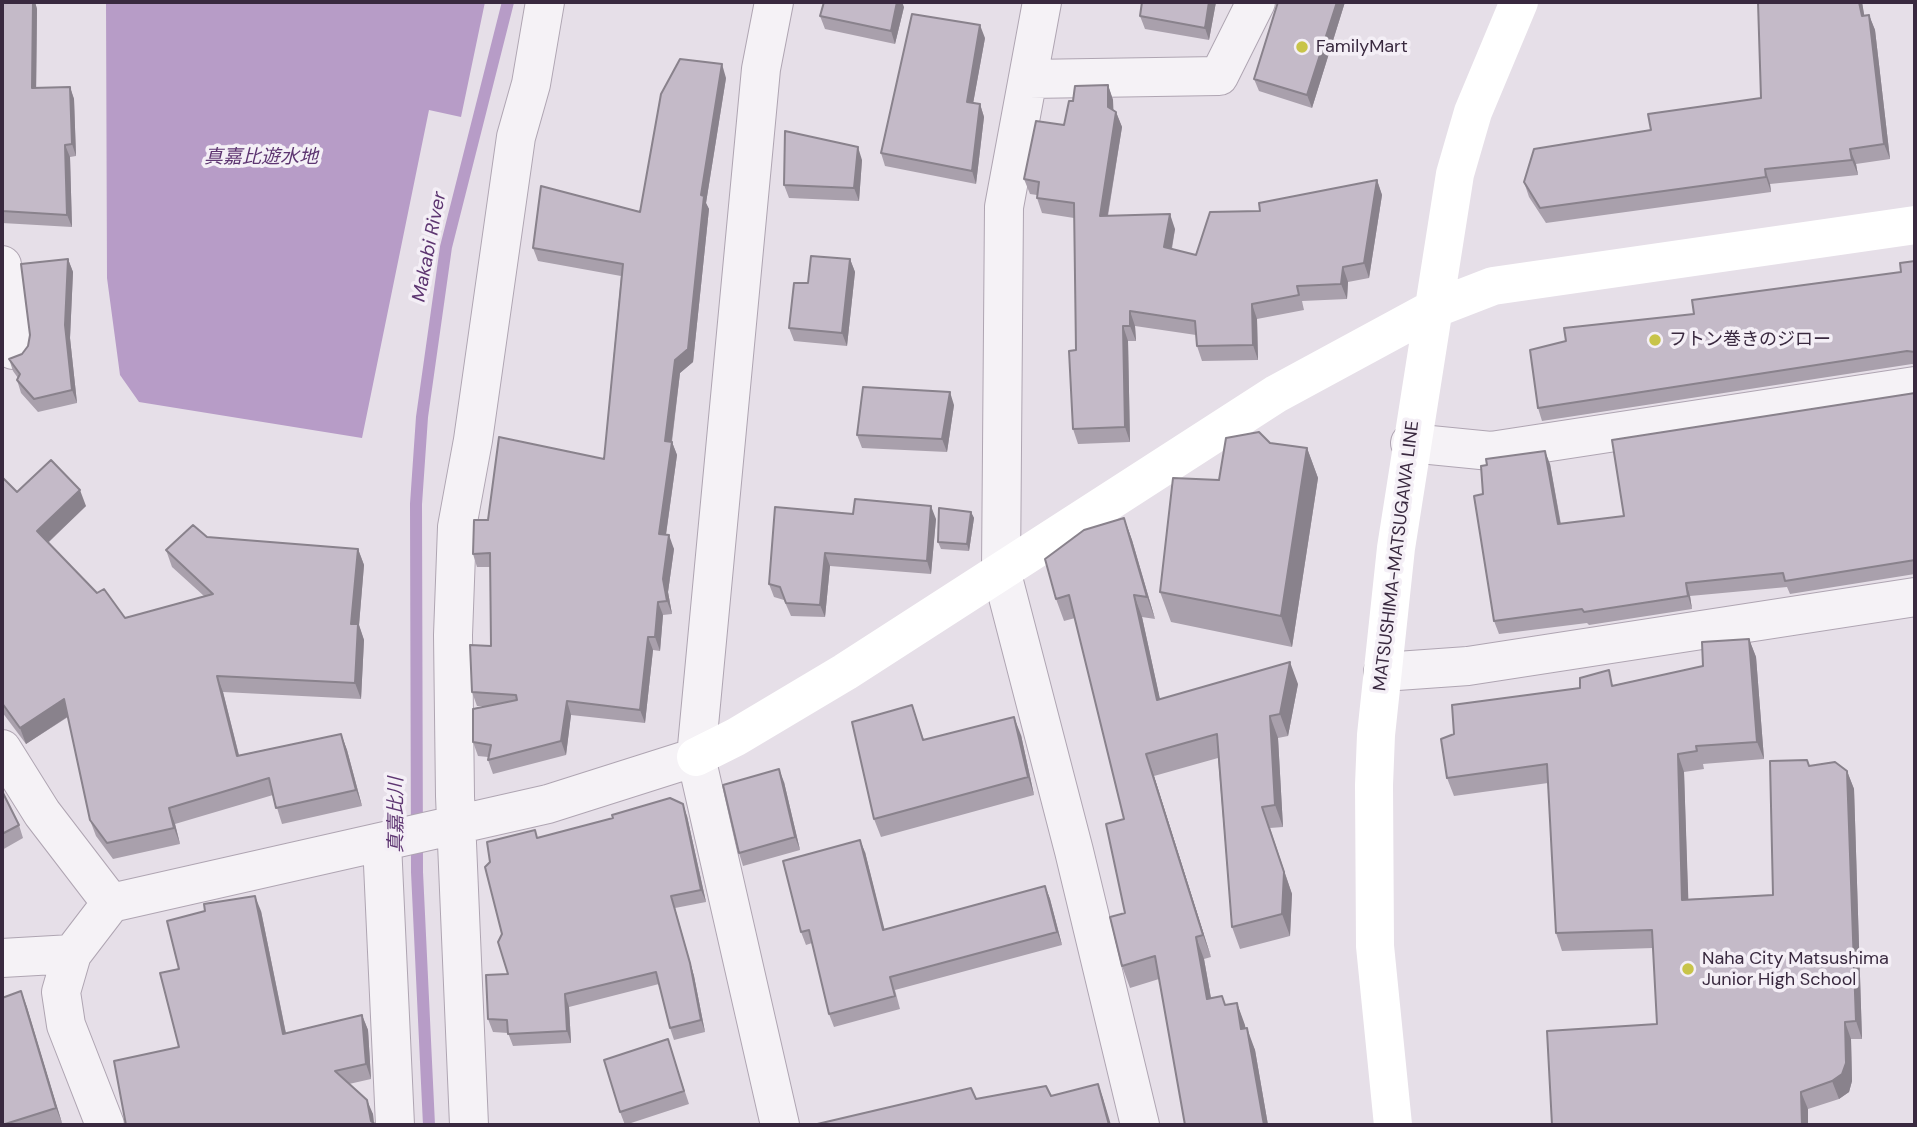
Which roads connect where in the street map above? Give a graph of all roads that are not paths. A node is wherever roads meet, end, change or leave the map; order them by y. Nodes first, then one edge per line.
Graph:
1 (545, 2) edge
2 (774, 2) edge
3 (1042, 2) edge
4 (1256, 2) edge
5 (1519, 2) edge
6 (1029, 79) junction
7 (1915, 225) edge
8 (2, 265) edge
9 (1431, 310) junction
10 (13, 350) dead end
11 (1915, 386) edge
12 (1410, 443) junction
13 (1001, 570) junction
14 (1915, 597) edge
15 (1383, 673) junction
16 (2, 749) edge
17 (696, 757) junction
18 (446, 828) junction
19 (387, 841) junction
20 (111, 903) junction
21 (72, 954) junction
22 (2, 958) edge
23 (105, 1125) edge
24 (395, 1125) edge
25 (469, 1125) edge
26 (780, 1125) edge
27 (1140, 1125) edge
28 (1393, 1125) edge

1 - 18 street
2 - 17 street
3 - 6 street
4 - 6 street
5 - 9 street, MATSUSHIMA-MATSUGAWA LINE
6 - 13 street
7 - 9 street
8 - 10 street
9 - 12 street, MATSUSHIMA-MATSUGAWA LINE
9 - 13 street
11 - 12 street
12 - 15 street, MATSUSHIMA-MATSUGAWA LINE
13 - 17 street
13 - 27 street
14 - 15 street
15 - 28 street, MATSUSHIMA-MATSUGAWA LINE
16 - 20 street
17 - 18 street
17 - 26 street
18 - 19 street
18 - 25 street
19 - 20 street
19 - 24 street
20 - 21 street
21 - 22 street
21 - 23 street

